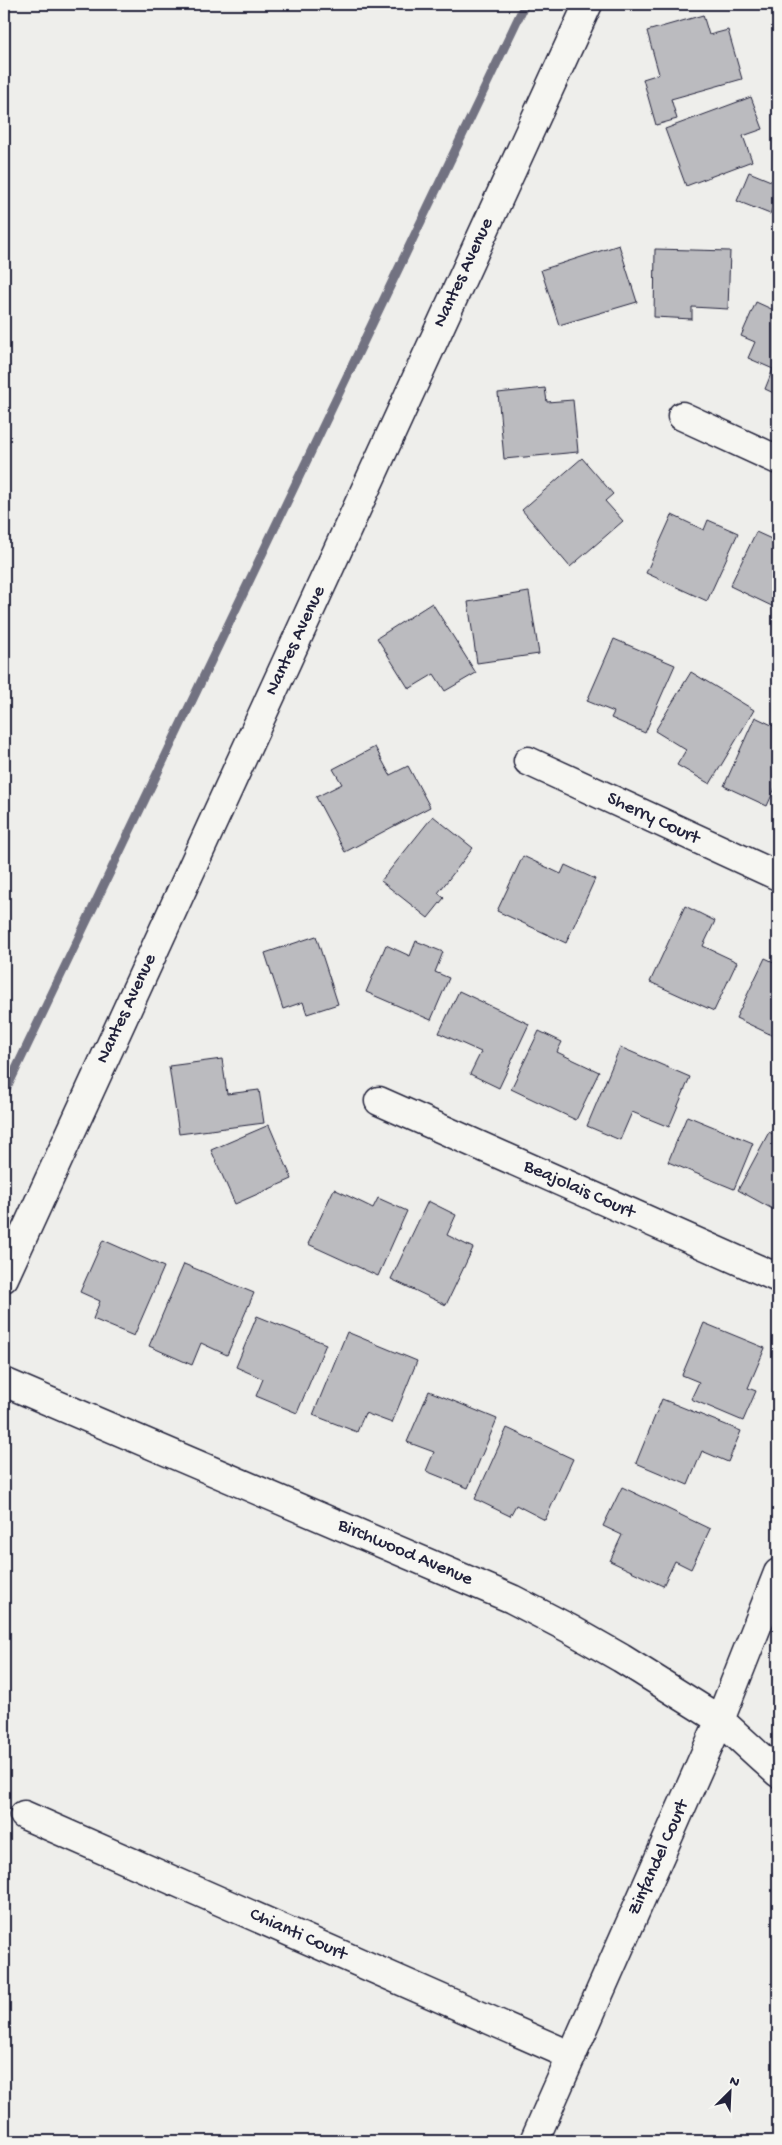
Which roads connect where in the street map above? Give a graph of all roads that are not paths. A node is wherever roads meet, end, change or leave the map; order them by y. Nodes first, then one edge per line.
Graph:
1 (588, 4) edge
2 (682, 416) dead end
3 (778, 460) edge
4 (528, 761) dead end
5 (778, 876) edge
6 (379, 1101) dead end
7 (4, 1278) edge
8 (778, 1278) edge
9 (4, 1382) edge
10 (778, 1573) edge
11 (720, 1720) junction
12 (778, 1773) edge
13 (24, 1815) dead end
14 (572, 2056) junction
15 (534, 2141) edge

1 - 7 street, Nantes Avenue
2 - 3 street
4 - 5 street, Sherry Court
6 - 8 street, Beajolais Court
9 - 11 street, Birchwood Avenue
10 - 11 street, Zinfandel Court
11 - 12 street, Birchwood Avenue
11 - 14 street, Zinfandel Court
13 - 14 street, Chianti Court
14 - 15 street, Zinfandel Court

